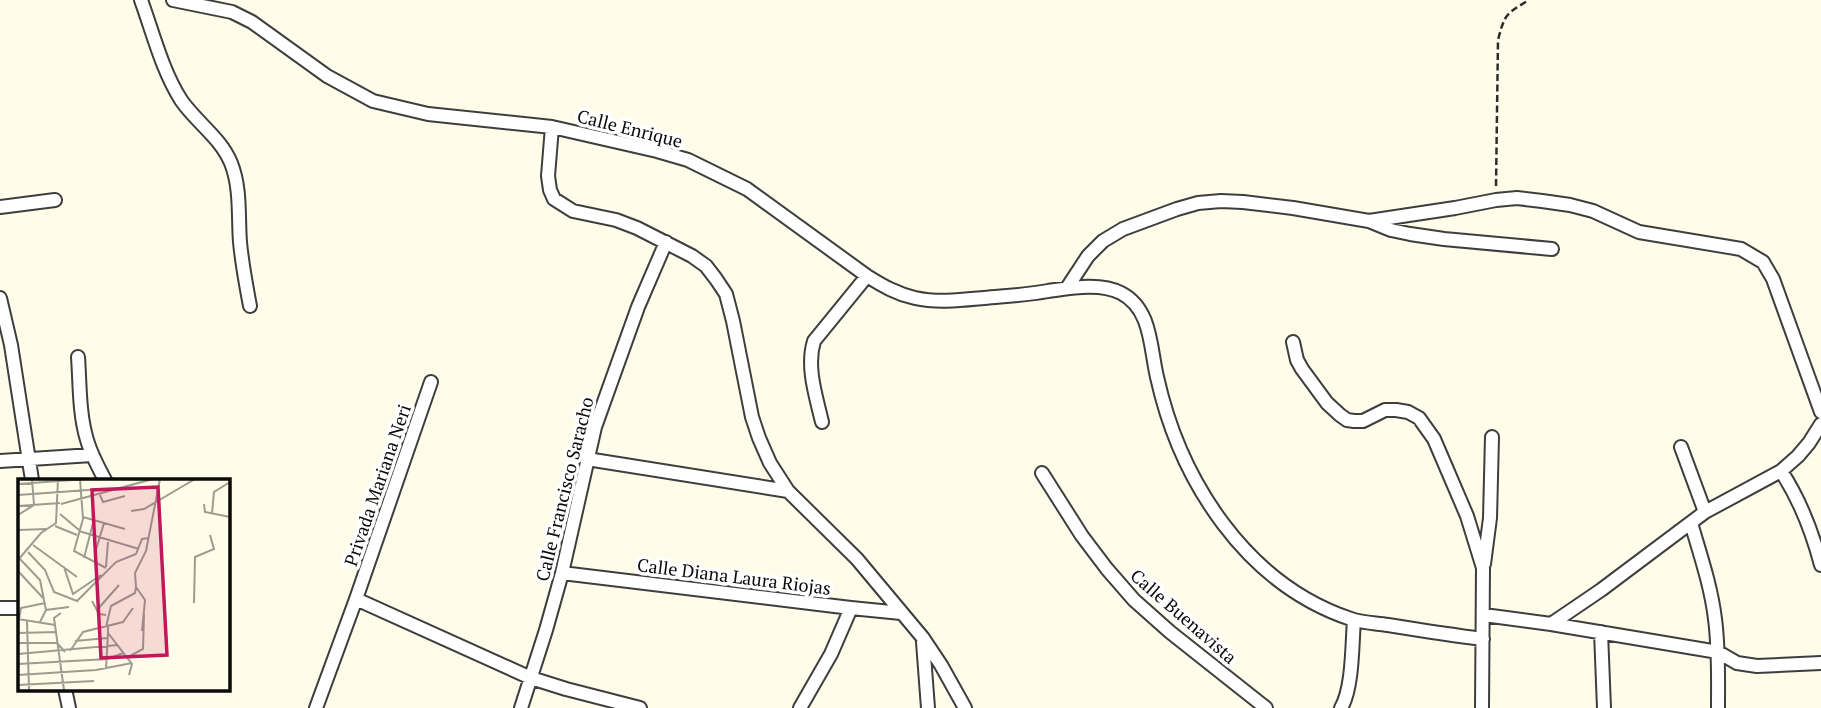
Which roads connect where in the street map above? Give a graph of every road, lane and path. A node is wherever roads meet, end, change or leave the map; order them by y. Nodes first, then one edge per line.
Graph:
1 (141, 0) edge
2 (173, 0) edge
3 (1529, 0) edge
4 (552, 127) junction
5 (55, 200) dead end
6 (1496, 200) junction
7 (0, 207) edge
8 (1369, 222) junction
9 (666, 242) junction
10 (1552, 249) dead end
11 (867, 276) junction
12 (1067, 288) junction
13 (0, 298) edge
14 (250, 306) dead end
15 (1293, 342) dead end
16 (78, 357) dead end
17 (431, 382) dead end
18 (1821, 412) edge
19 (822, 422) dead end
20 (1821, 424) edge
21 (1492, 437) dead end
22 (1681, 447) dead end
23 (92, 456) junction
24 (29, 459) junction
25 (587, 459) junction
26 (0, 461) edge
27 (1781, 471) junction
28 (1042, 473) dead end
29 (32, 479) edge
30 (104, 479) edge
31 (788, 491) junction
32 (1705, 512) junction
33 (1691, 523) junction
34 (1821, 565) edge
35 (1483, 568) junction
36 (562, 573) junction
37 (356, 599) junction
38 (0, 608) edge
39 (18, 608) edge
40 (851, 608) junction
41 (901, 613) junction
42 (1484, 615) junction
43 (1354, 620) junction
44 (1551, 624) junction
45 (1601, 632) junction
46 (923, 638) junction
47 (1483, 639) junction
48 (1718, 652) junction
49 (1821, 663) edge
50 (531, 678) junction
51 (65, 690) edge
52 (69, 708) edge
53 (316, 708) edge
54 (521, 708) edge
55 (639, 708) edge
56 (800, 708) edge
57 (928, 708) edge
58 (965, 708) edge
59 (1266, 708) edge
60 (1341, 708) edge
61 (1482, 708) edge
62 (1604, 708) edge
63 (1718, 708) edge

1 - 14 street
2 - 4 street, Calle Enrique
3 - 6 path
4 - 9 street
4 - 11 street, Calle Enrique
5 - 7 street
6 - 8 street
6 - 18 street
8 - 10 street
8 - 12 street
9 - 25 street, Calle Francisco Saracho
9 - 31 street
11 - 12 street, Calle Enrique
11 - 19 street
12 - 43 street, Calle Enrique
13 - 24 street
15 - 35 street
16 - 23 street
17 - 37 street, Privada Mariana Neri
20 - 27 street
21 - 35 street
22 - 32 street
23 - 24 street
23 - 30 street
24 - 26 street
24 - 29 street
25 - 31 street
25 - 36 street, Calle Francisco Saracho
27 - 32 street
27 - 34 street
28 - 59 street, Calle Buenavista
31 - 41 street
32 - 33 street
33 - 44 street
33 - 48 street
35 - 42 street
36 - 40 street, Calle Diana Laura Riojas
36 - 50 street, Calle Francisco Saracho
37 - 50 street
37 - 53 street, Privada Mariana Neri
38 - 39 street
40 - 41 street, Calle Diana Laura Riojas
40 - 56 street
41 - 46 street
42 - 44 street
42 - 47 street
43 - 47 street, Calle Enrique
43 - 60 street
44 - 45 street
45 - 48 street
45 - 62 street
46 - 57 street
46 - 58 street
47 - 61 street
48 - 49 street
48 - 63 street
50 - 54 street, Calle Francisco Saracho
50 - 55 street
51 - 52 street

